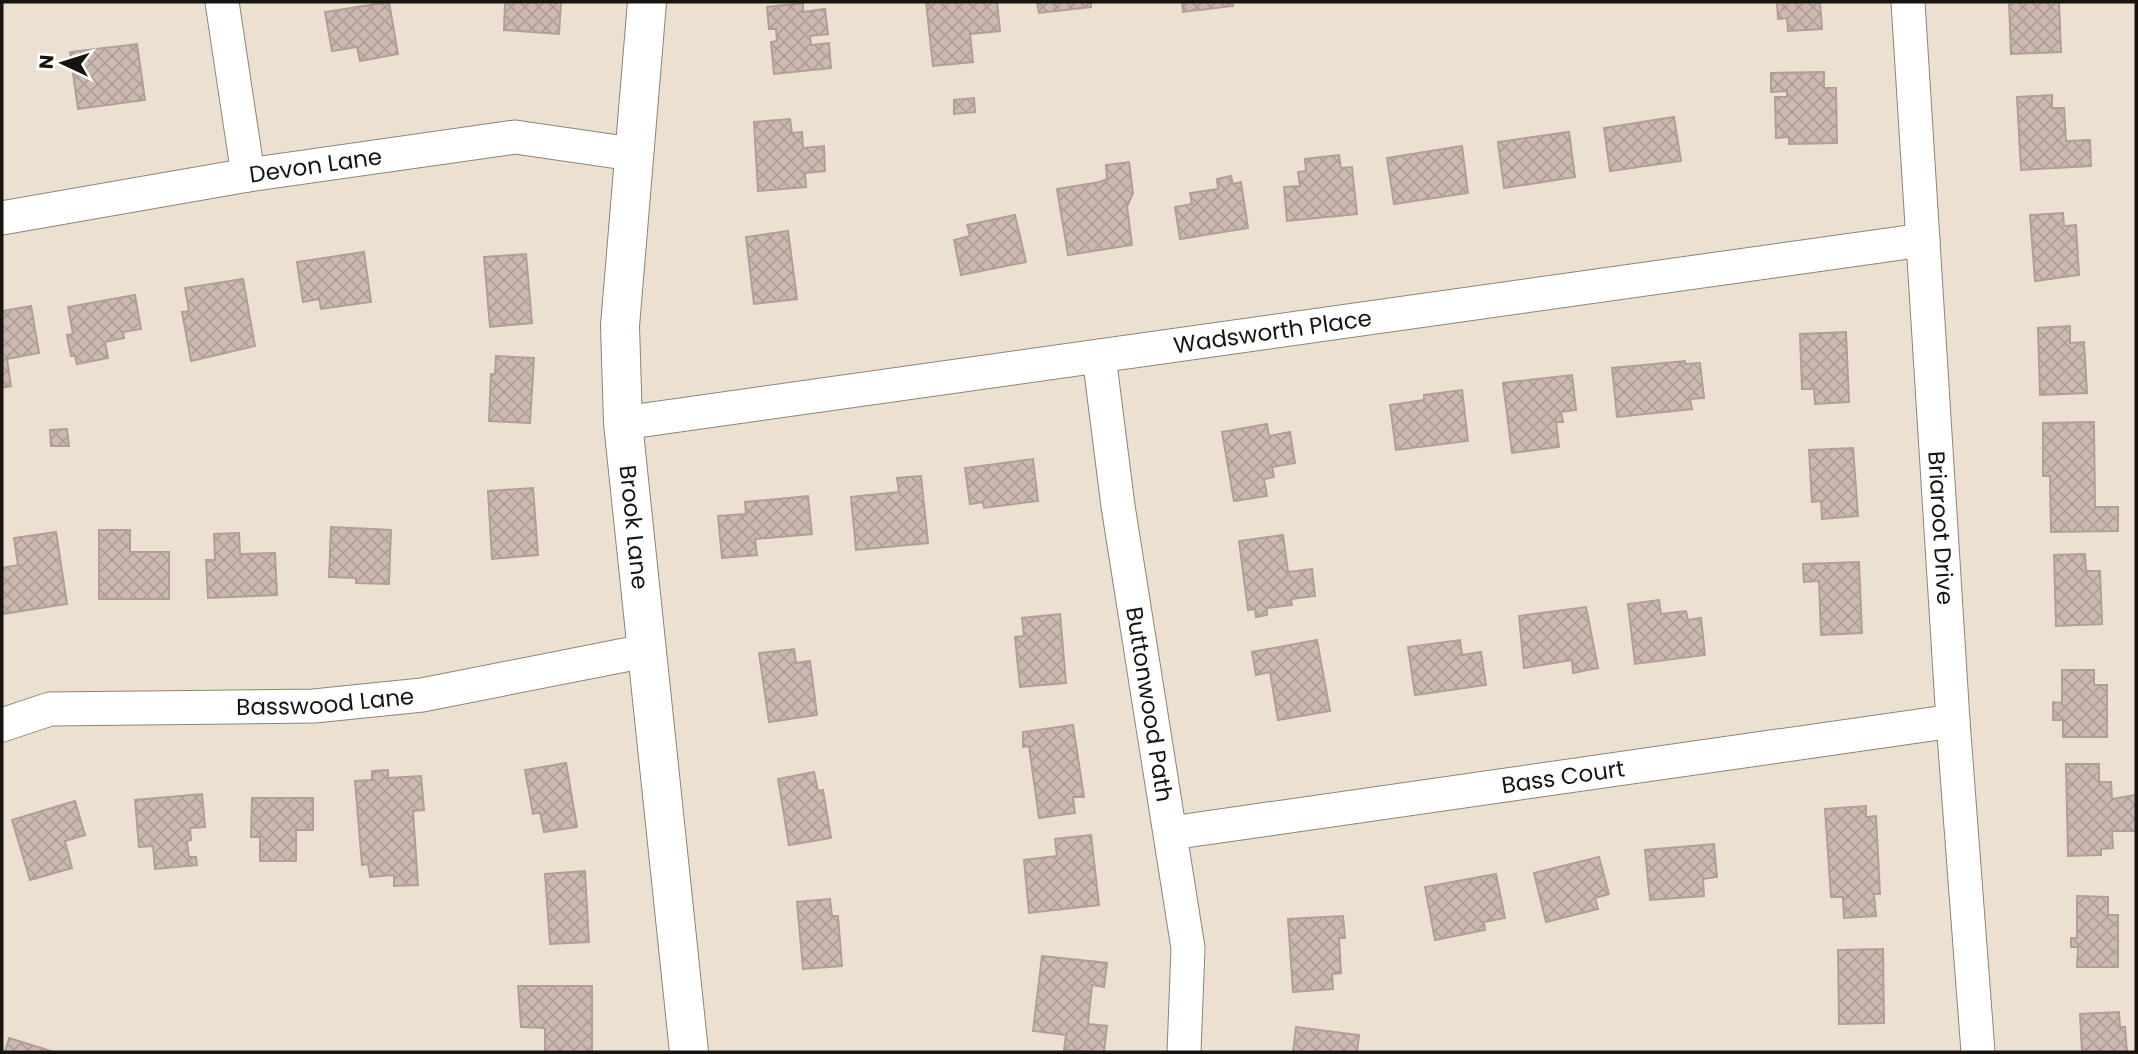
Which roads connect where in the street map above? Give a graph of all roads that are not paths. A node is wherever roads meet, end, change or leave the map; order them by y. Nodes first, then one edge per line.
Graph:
1 (222, 2) edge
2 (647, 2) edge
3 (1908, 2) edge
4 (632, 154) junction
5 (248, 175) junction
6 (2, 218) edge
7 (1923, 240) junction
8 (1099, 356) junction
9 (623, 423) junction
10 (645, 651) junction
11 (1953, 721) junction
12 (2, 725) edge
13 (1171, 833) junction
14 (689, 1052) edge
15 (1184, 1052) edge
16 (1978, 1052) edge

1 - 5 street
2 - 4 street, Brook Lane
3 - 7 street, Briaroot Drive
4 - 5 street, Devon Lane
4 - 9 street, Brook Lane
5 - 6 street, Devon Lane
7 - 8 street, Wadsworth Place
7 - 11 street, Briaroot Drive
8 - 9 street, Wadsworth Place
8 - 13 street, Buttonwood Path
9 - 10 street, Brook Lane
10 - 12 street, Basswood Lane
10 - 14 street, Brook Lane
11 - 13 street, Bass Court
11 - 16 street, Briaroot Drive
13 - 15 street, Buttonwood Path

